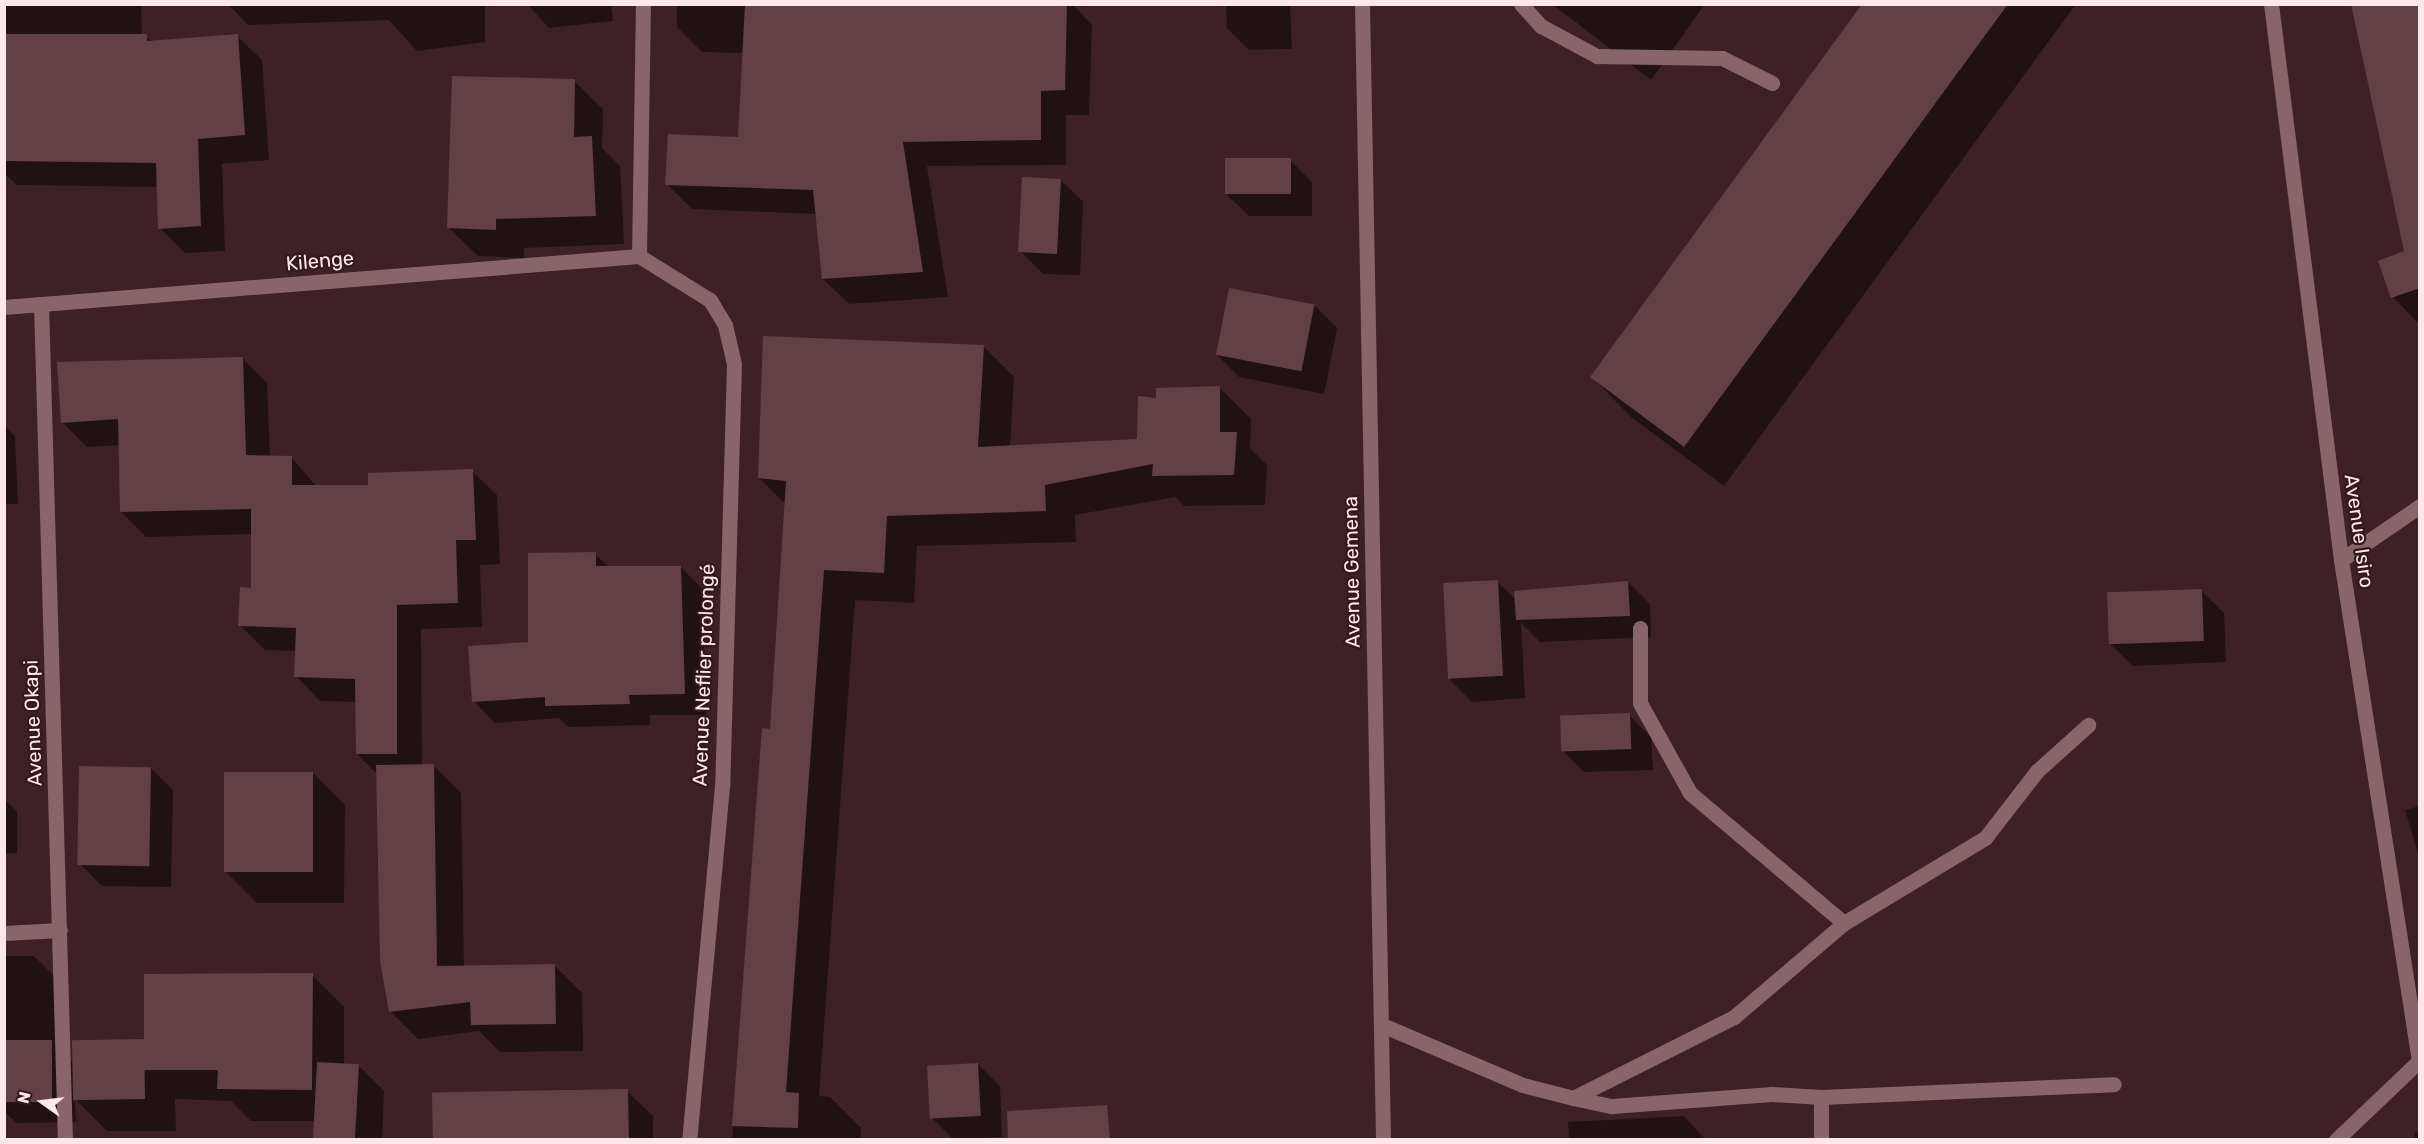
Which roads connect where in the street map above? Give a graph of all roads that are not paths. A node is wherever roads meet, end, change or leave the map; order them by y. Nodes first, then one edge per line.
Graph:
1 (643, 4) edge
2 (1362, 4) edge
3 (1521, 4) edge
4 (2271, 4) edge
5 (1772, 84) dead end
6 (639, 256) junction
7 (41, 304) junction
8 (4, 306) edge
9 (2420, 506) edge
10 (2341, 560) junction
11 (1640, 628) dead end
12 (2088, 725) dead end
13 (1844, 923) junction
14 (60, 930) junction
15 (4, 933) edge
16 (1382, 1025) junction
17 (2419, 1060) edge
18 (2114, 1084) dead end
19 (1821, 1097) junction
20 (1573, 1098) junction
21 (65, 1140) edge
22 (689, 1140) edge
23 (1383, 1140) edge
24 (1821, 1140) edge
25 (2336, 1140) edge

1 - 6 street
2 - 16 street, Avenue Gemena
3 - 5 street
4 - 10 street, Avenue Isiro
6 - 7 street, Kilenge
6 - 22 street, Avenue Neflier prolongé
7 - 8 street, Kilenge
7 - 14 street, Avenue Okapi
9 - 10 street
10 - 17 street, Avenue Isiro
11 - 13 street
12 - 13 street
13 - 20 street
14 - 15 street
14 - 21 street, Avenue Okapi
16 - 20 street
16 - 23 street, Avenue Gemena
17 - 25 street
18 - 19 street
19 - 20 street
19 - 24 street

